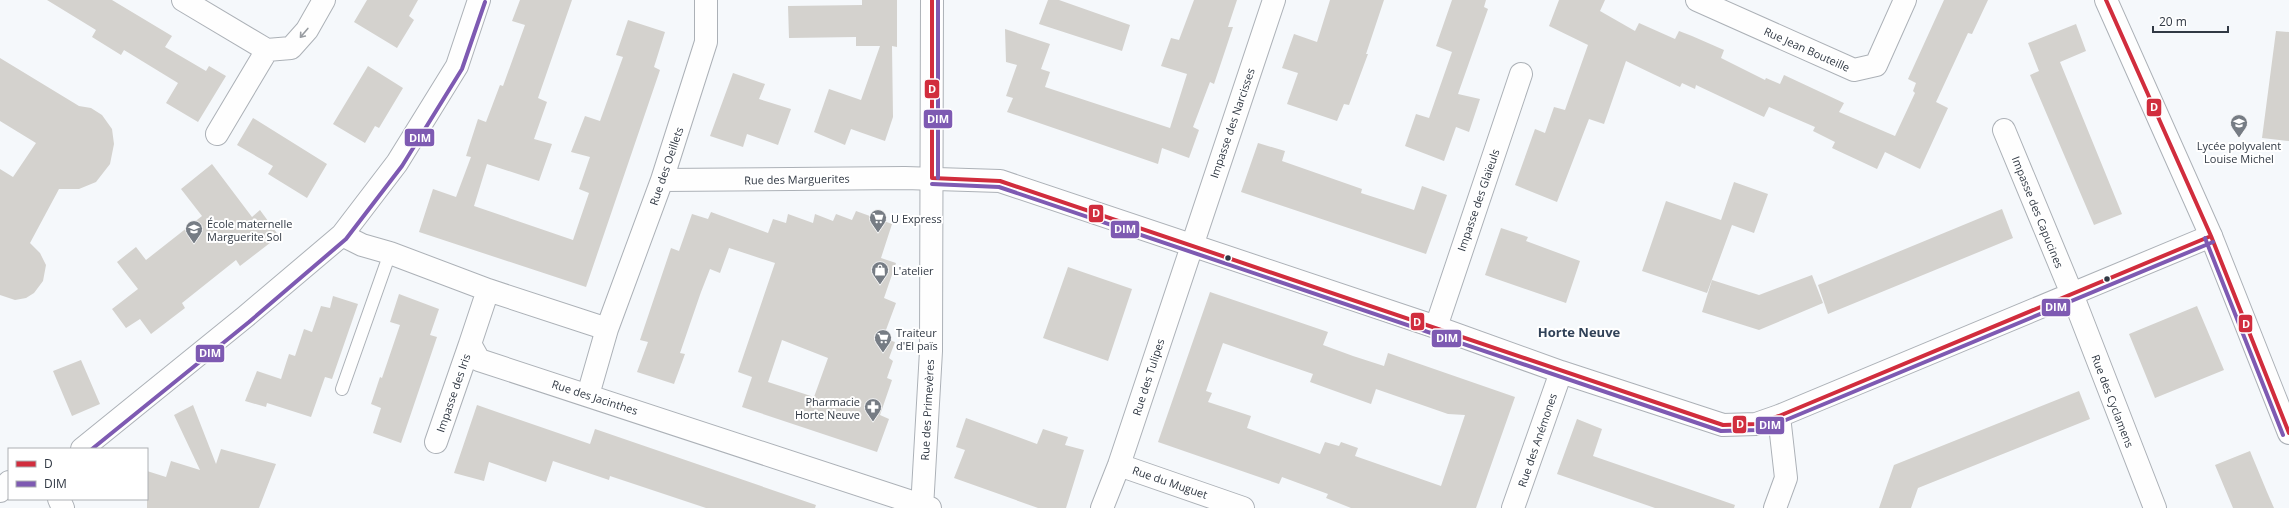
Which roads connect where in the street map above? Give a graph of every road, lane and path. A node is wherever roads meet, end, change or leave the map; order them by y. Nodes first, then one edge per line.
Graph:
1 (183, 0) edge
2 (324, 0) edge
3 (479, 0) edge
4 (706, 0) edge
5 (932, 0) edge
6 (1274, 0) edge
7 (1905, 0) edge
8 (2106, 0) edge
9 (1706, 2) edge
10 (267, 50) junction
11 (1521, 74) dead end
12 (2004, 130) dead end
13 (217, 134) dead end
14 (932, 178) junction
15 (662, 180) junction
16 (342, 235) junction
17 (2211, 236) junction
18 (1191, 246) junction
19 (390, 253) junction
20 (488, 290) junction
21 (2072, 294) junction
22 (1436, 326) junction
23 (607, 329) junction
24 (470, 344) junction
25 (1561, 372) junction
26 (342, 389) dead end
27 (588, 395) junction
28 (1779, 416) junction
29 (2289, 433) edge
30 (436, 442) dead end
31 (83, 448) edge
32 (1119, 465) junction
33 (8, 483) edge
34 (0, 491) edge
35 (925, 507) edge
36 (1102, 508) edge
37 (1243, 508) edge
38 (1513, 508) edge
39 (1775, 508) edge
40 (2155, 508) edge

1 - 10 street
2 -> 10 street
3 - 16 street
4 - 15 street, Rue des Oeillets
5 - 14 street, Rue des Primevères
6 - 18 street, Impasse des Narcisses
7 - 9 street, Rue Jean Bouteille
8 - 17 street
10 - 13 street
11 - 22 street, Impasse des Glaïeuls
12 - 21 street, Impasse des Capucines
14 - 15 street, Rue des Marguerites
14 - 18 street, Rue des Marguerites
14 - 35 street, Rue des Primevères
15 - 23 street, Rue des Oeillets
16 - 19 street
16 - 31 street
17 - 21 street, Rue des Marguerites
17 - 29 street
18 - 22 street, Rue des Marguerites
18 - 32 street, Rue des Tulipes
19 - 20 street
19 - 26 lane
20 - 23 street
20 - 24 street
21 - 28 street, Rue des Marguerites
21 - 40 street, Rue des Cyclamens
22 - 25 street, Rue des Marguerites
23 - 27 street, Rue des Oeillets
24 - 27 street, Rue des Jacinthes
24 - 30 street, Impasse des Iris
25 - 28 street, Rue des Marguerites
25 - 38 street, Rue des Anémones
27 - 35 street, Rue des Jacinthes
28 - 39 street
32 - 36 street, Rue des Tulipes
32 - 37 street, Rue du Muguet
33 - 34 street

